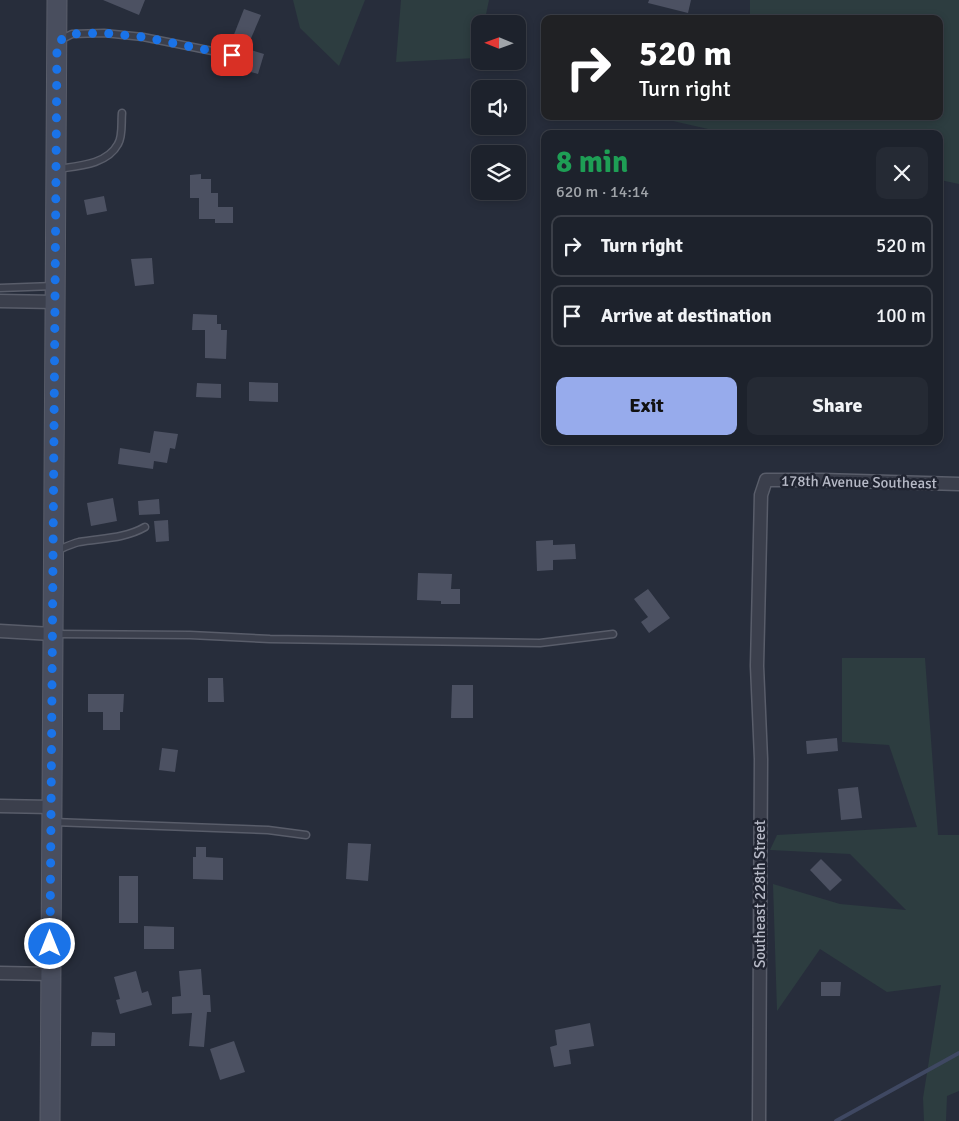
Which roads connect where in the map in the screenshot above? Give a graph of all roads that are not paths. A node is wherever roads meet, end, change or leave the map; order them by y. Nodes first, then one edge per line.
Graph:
1 (57, 0) edge
2 (57, 42) junction
3 (232, 55) dead end
4 (122, 112) dead end
5 (56, 169) junction
6 (0, 288) edge
7 (55, 294) junction
8 (0, 301) edge
9 (959, 484) edge
10 (145, 527) dead end
11 (53, 552) junction
12 (0, 631) edge
13 (52, 634) junction
14 (613, 634) dead end
15 (757, 666) joint
16 (0, 806) edge
17 (51, 814) junction
18 (306, 835) dead end
19 (0, 974) edge
20 (50, 974) junction
21 (50, 1121) edge
22 (759, 1121) edge

1 - 2 street
2 - 3 lane
2 - 5 street
4 - 5 lane
5 - 7 street
6 - 7 lane
7 - 8 street
7 - 11 street
9 - 15 street, 178th Avenue Southeast
10 - 11 lane
11 - 13 street
12 - 13 street
13 - 14 lane
13 - 17 street
15 - 22 street, Southeast 228th Street
16 - 17 street
17 - 18 lane
17 - 20 street
19 - 20 street
20 - 21 street

